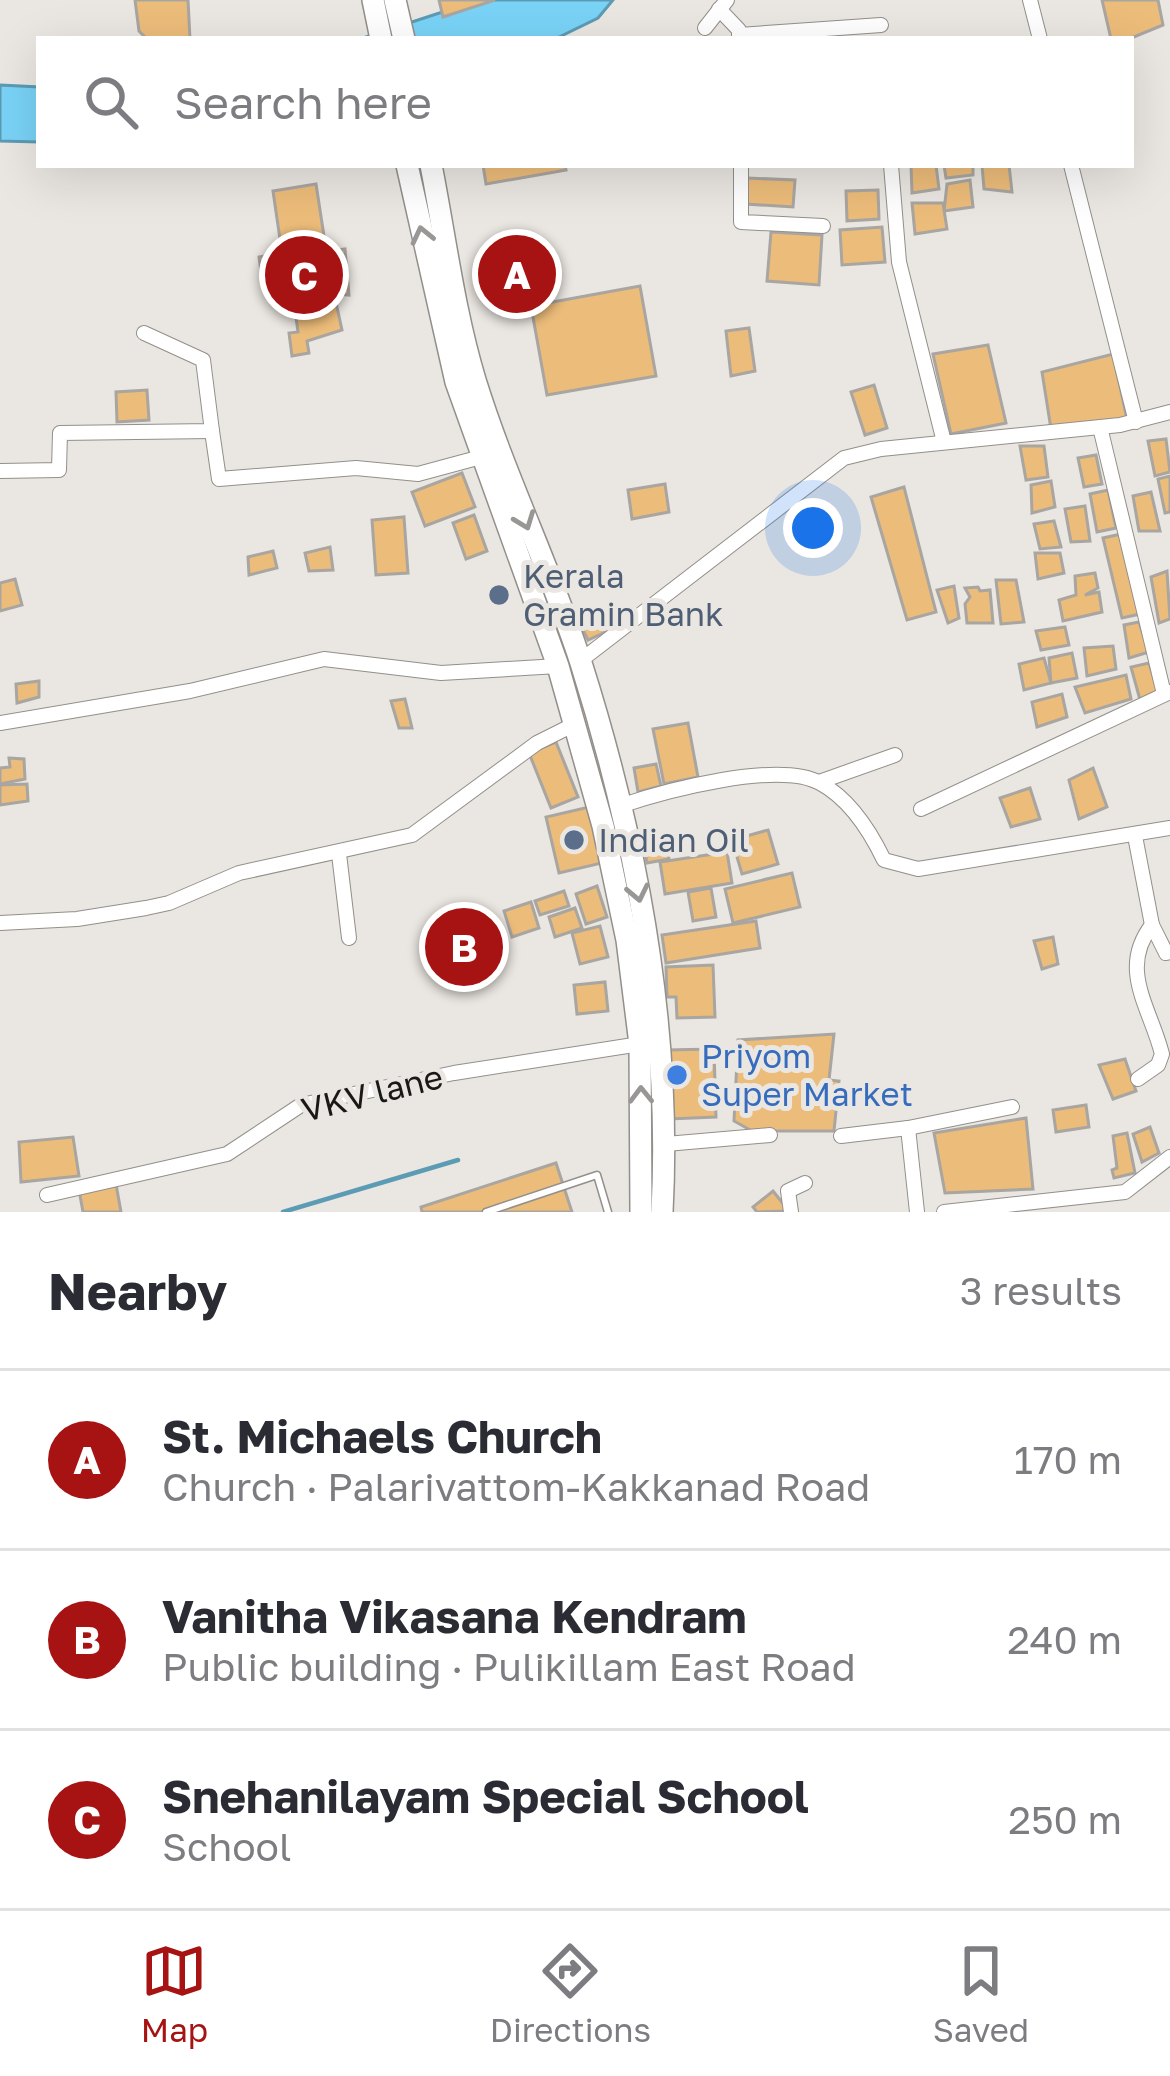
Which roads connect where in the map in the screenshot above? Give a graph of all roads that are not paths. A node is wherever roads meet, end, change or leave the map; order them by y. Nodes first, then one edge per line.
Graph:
1 (373, 0) edge
2 (1030, 0) edge
3 (723, 4) edge
4 (391, 24) edge
5 (881, 25) dead end
6 (705, 28) dead end
7 (739, 36) edge
8 (751, 36) edge
9 (1039, 36) edge
10 (407, 168) edge
11 (432, 168) edge
12 (740, 168) edge
13 (891, 168) edge
14 (1073, 168) edge
15 (824, 226) dead end
16 (144, 333) dead end
17 (1170, 412) edge
18 (1136, 422) junction
19 (1100, 427) junction
20 (212, 431) junction
21 (944, 442) junction
22 (482, 457) junction
23 (0, 471) edge
24 (569, 663) junction
25 (1167, 693) edge
26 (0, 723) edge
27 (575, 724) junction
28 (895, 755) dead end
29 (819, 782) junction
30 (620, 806) junction
31 (921, 808) dead end
32 (1170, 828) edge
33 (1135, 836) junction
34 (616, 840) junction
35 (339, 854) junction
36 (0, 923) edge
37 (1152, 925) junction
38 (349, 938) dead end
39 (1170, 952) edge
40 (640, 1044) junction
41 (1138, 1079) dead end
42 (1012, 1107) dead end
43 (908, 1129) junction
44 (770, 1135) dead end
45 (841, 1136) dead end
46 (665, 1144) junction
47 (1170, 1157) edge
48 (806, 1183) dead end
49 (47, 1195) dead end
50 (486, 1212) edge
51 (608, 1212) edge
52 (640, 1212) edge
53 (662, 1212) edge
54 (791, 1212) edge
55 (917, 1212) edge
56 (944, 1212) edge

1 - 4 main road
2 - 9 street
3 - 6 street
3 - 7 street
5 - 8 street
22 -> 10 main road
11 -> 24 main road
12 - 15 street
13 - 21 street
14 - 18 street
16 - 20 street
17 - 18 street
18 - 19 street
19 - 21 street
19 - 25 street
20 - 22 street
20 - 23 street
21 - 24 street
22 - 24 main road
24 - 26 street
24 - 27 main road
24 - 30 main road
25 - 31 street
27 - 34 main road
27 - 35 street
28 - 29 street
29 - 30 street
29 - 33 street
30 - 34 main road
32 - 33 street
33 - 37 street
34 - 40 main road
34 -> 46 main road
35 - 36 street
35 - 38 street
37 - 39 street
37 - 41 street
40 - 49 street, VKV lane
52 -> 40 main road
42 - 43 street
43 - 45 street
43 - 55 street
44 - 46 street
46 - 53 main road
47 - 56 street
48 - 54 street
50 - 51 lane

